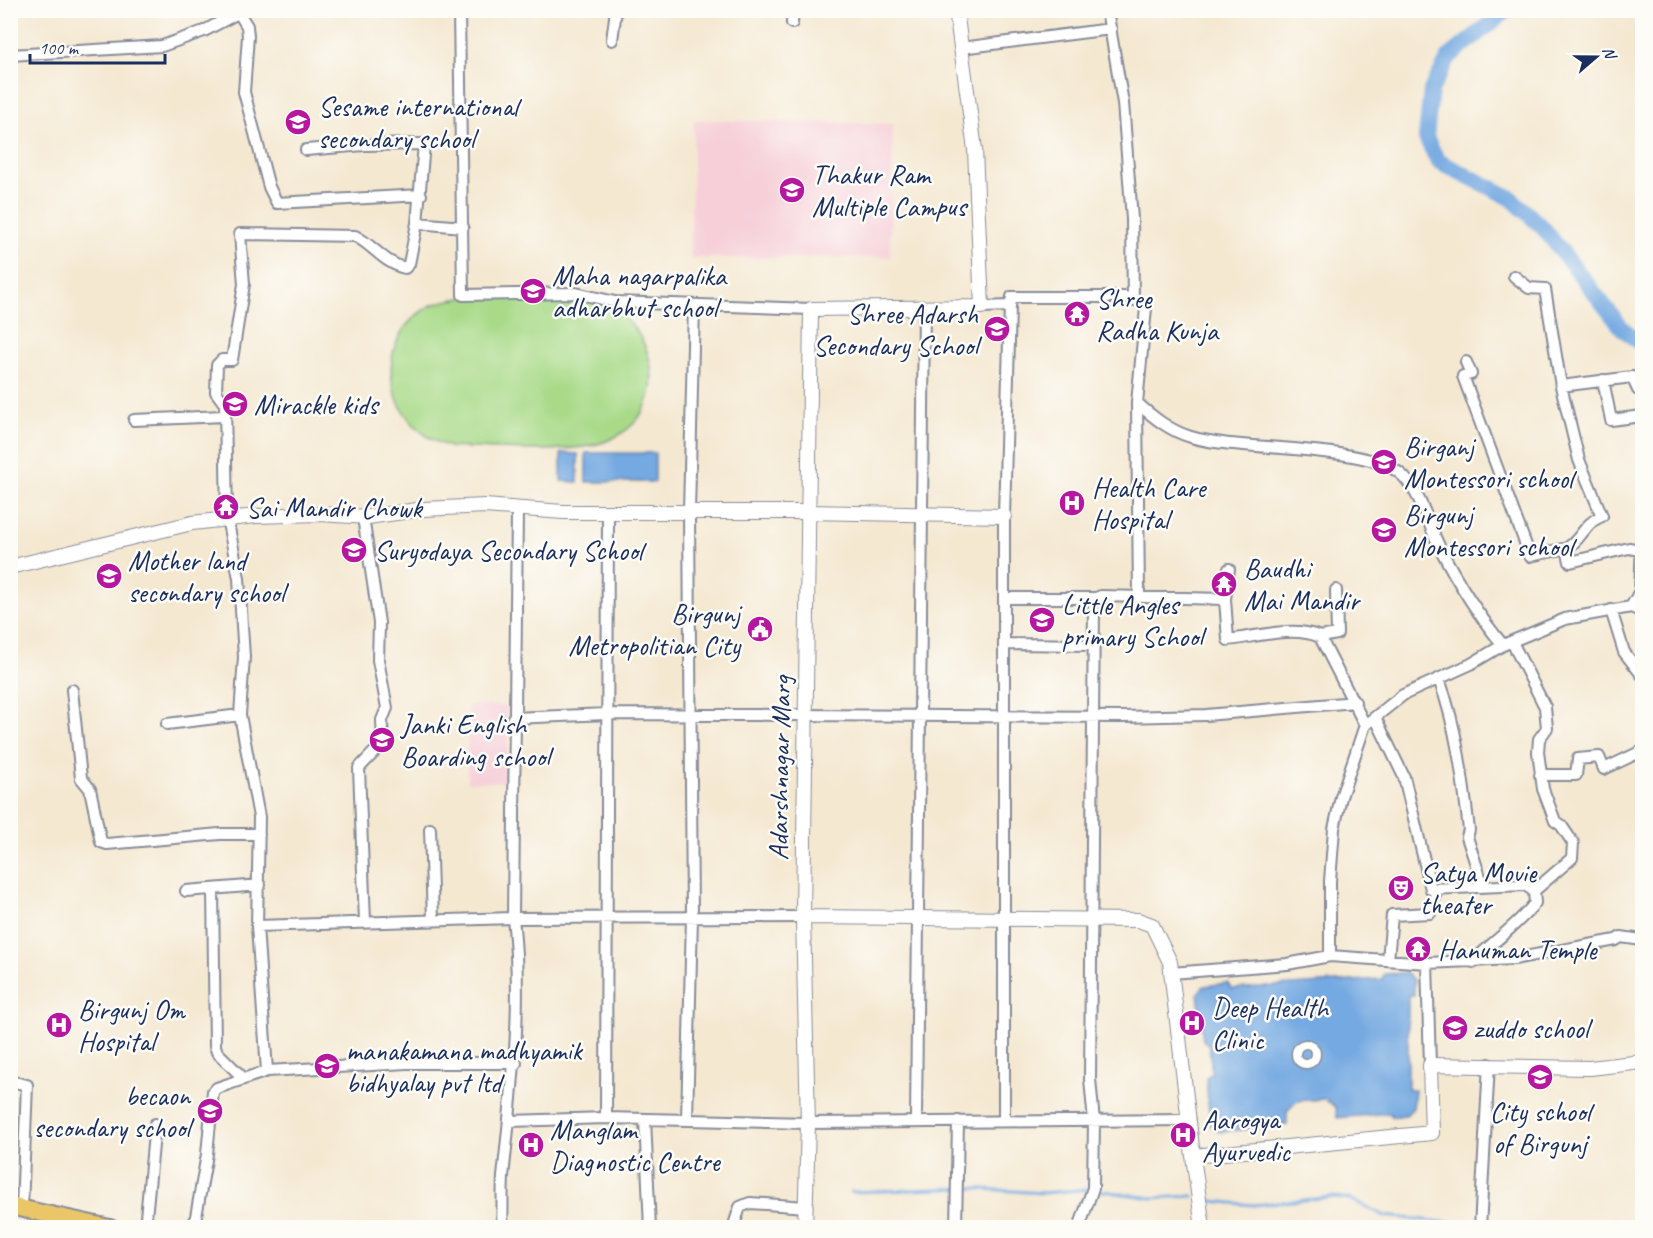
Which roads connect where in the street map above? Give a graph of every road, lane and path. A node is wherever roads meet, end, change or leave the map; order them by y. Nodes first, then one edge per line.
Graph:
1 (237, 10) edge
2 (459, 10) edge
3 (616, 10) edge
4 (793, 10) edge
5 (956, 10) edge
6 (1107, 10) edge
7 (792, 22) dead end
8 (1111, 29) junction
9 (612, 40) dead end
10 (962, 48) junction
11 (10, 55) edge
12 (306, 150) dead end
13 (421, 195) junction
14 (417, 223) junction
15 (463, 228) junction
16 (1514, 276) dead end
17 (1133, 299) junction
18 (694, 305) junction
19 (1010, 306) junction
20 (982, 307) junction
21 (924, 308) junction
22 (811, 309) junction
23 (1466, 362) dead end
24 (1604, 380) junction
25 (1561, 386) junction
26 (1642, 391) edge
27 (1137, 403) junction
28 (224, 416) junction
29 (1642, 416) edge
30 (134, 420) dead end
31 (517, 510) junction
32 (608, 512) junction
33 (689, 512) junction
34 (808, 512) junction
35 (920, 513) junction
36 (1004, 516) junction
37 (363, 517) junction
38 (228, 518) junction
39 (1641, 547) edge
40 (1567, 548) junction
41 (10, 567) edge
42 (1229, 569) dead end
43 (1336, 590) dead end
44 (1139, 596) junction
45 (1006, 598) junction
46 (1096, 598) junction
47 (1225, 599) junction
48 (1631, 607) junction
49 (1611, 610) junction
50 (1642, 612) edge
51 (1320, 637) junction
52 (1006, 644) junction
53 (1507, 644) junction
54 (1093, 645) junction
55 (1642, 675) edge
56 (1439, 680) junction
57 (72, 690) dead end
58 (1355, 702) junction
59 (607, 714) junction
60 (691, 714) junction
61 (240, 716) junction
62 (805, 716) junction
63 (920, 716) junction
64 (1006, 717) junction
65 (1093, 717) junction
66 (1375, 717) junction
67 (513, 718) junction
68 (167, 724) dead end
69 (1365, 725) junction
70 (1642, 751) edge
71 (1540, 775) junction
72 (430, 829) dead end
73 (259, 834) junction
74 (260, 885) junction
75 (1480, 886) junction
76 (213, 889) junction
77 (1437, 890) junction
78 (186, 891) dead end
79 (1534, 891) junction
80 (605, 917) junction
81 (692, 917) junction
82 (803, 917) junction
83 (513, 918) junction
84 (918, 918) junction
85 (1005, 919) junction
86 (434, 920) junction
87 (1090, 920) junction
88 (365, 922) junction
89 (257, 926) junction
90 (1642, 940) edge
91 (1330, 956) junction
92 (1388, 960) junction
93 (1473, 962) junction
94 (1427, 963) junction
95 (1171, 973) junction
96 (1642, 1062) edge
97 (516, 1063) junction
98 (1489, 1064) junction
99 (1430, 1065) junction
100 (267, 1071) junction
101 (243, 1078) junction
102 (10, 1081) edge
103 (606, 1118) junction
104 (645, 1119) junction
105 (687, 1120) junction
106 (916, 1120) junction
107 (1004, 1120) junction
108 (1190, 1120) junction
109 (510, 1121) junction
110 (958, 1121) junction
111 (1094, 1122) junction
112 (808, 1123) junction
113 (155, 1124) dead end
114 (1193, 1156) junction
115 (16, 1207) edge
116 (806, 1207) junction
117 (42, 1221) edge
118 (110, 1227) edge
119 (145, 1227) edge
120 (194, 1227) edge
121 (502, 1227) edge
122 (650, 1227) edge
123 (733, 1227) edge
124 (805, 1227) edge
125 (956, 1227) edge
126 (1079, 1227) edge
127 (1203, 1227) edge
128 (1480, 1227) edge

1 - 11 street
1 - 13 street
2 - 15 street
3 - 9 street
4 - 7 street
5 - 10 street
6 - 8 street
8 - 10 street
8 - 17 street
10 - 20 street
12 - 13 street
13 - 14 street
14 - 15 street
14 - 28 street
15 - 18 street
16 - 25 street
17 - 19 street
17 - 27 street
18 - 22 street
18 - 33 street
19 - 20 street
19 - 36 street
20 - 21 street
21 - 22 street
21 - 35 street
22 - 34 street, Adarshnagar Marg
23 - 40 street
24 - 25 street
24 - 26 street
24 - 29 street
25 - 40 street
27 - 44 street
27 - 53 street
28 - 30 street
28 - 38 street
31 - 32 street
31 - 37 street
31 - 67 street
32 - 33 street
32 - 59 street
33 - 34 street
33 - 60 street
34 - 35 street
34 - 62 street, Adarshnagar Marg
35 - 36 street
35 - 63 street
36 - 45 street
37 - 38 street
37 - 88 street
38 - 41 street
38 - 61 street
39 - 40 street
39 - 48 street
42 - 47 street
43 - 51 street
44 - 46 street
44 - 47 street
45 - 46 street
45 - 52 street
46 - 54 street
47 - 51 street
48 - 49 street
48 - 50 street
49 - 53 street
49 - 55 street
51 - 58 street
52 - 54 street
52 - 64 street
53 - 56 street
53 - 71 street
54 - 65 street
56 - 66 street
56 - 75 street
57 - 73 street
58 - 65 street
58 - 69 street
59 - 60 street
59 - 67 street
59 - 80 street
60 - 62 street
60 - 81 street
61 - 68 street
61 - 73 street
62 - 63 street
62 - 82 street, Adarshnagar Marg
63 - 64 street
63 - 84 street
64 - 65 street
64 - 85 street
65 - 87 street
66 - 69 street
66 - 77 street
67 - 83 street
69 - 91 street
70 - 71 street
71 - 79 street
72 - 86 street
73 - 74 street
74 - 76 street
74 - 89 street
75 - 77 street
75 - 79 street
76 - 78 street
76 - 101 street
77 - 92 street
79 - 93 street
80 - 81 street
80 - 83 street
80 - 103 street
81 - 82 street
81 - 105 street
82 - 84 street
82 - 112 street, Adarshnagar Marg
83 - 86 street
83 - 97 street
84 - 85 street
84 - 106 street
85 - 87 street
85 - 107 street
86 - 88 street
87 - 95 street
87 - 111 street
88 - 89 street
89 - 100 street
90 - 93 street
91 - 92 street
91 - 95 street
92 - 94 street
93 - 94 street
94 - 99 street
95 - 108 street
96 - 98 street
97 - 100 street
97 - 109 street
98 - 99 street
98 - 128 street
99 - 114 street
100 - 101 street
101 - 120 street
102 - 115 street
103 - 104 street
103 - 109 street
104 - 105 street
104 - 122 street
105 - 112 street
106 - 110 street
106 - 112 street
107 - 110 street
107 - 111 street
108 - 111 street
108 - 114 street
109 - 121 street
110 - 125 street
111 - 126 street
112 - 116 street, Adarshnagar Marg
113 - 119 street
114 - 127 street
115 - 117 main road
116 - 123 street
116 - 124 street, Adarshnagar Marg
117 - 118 main road

